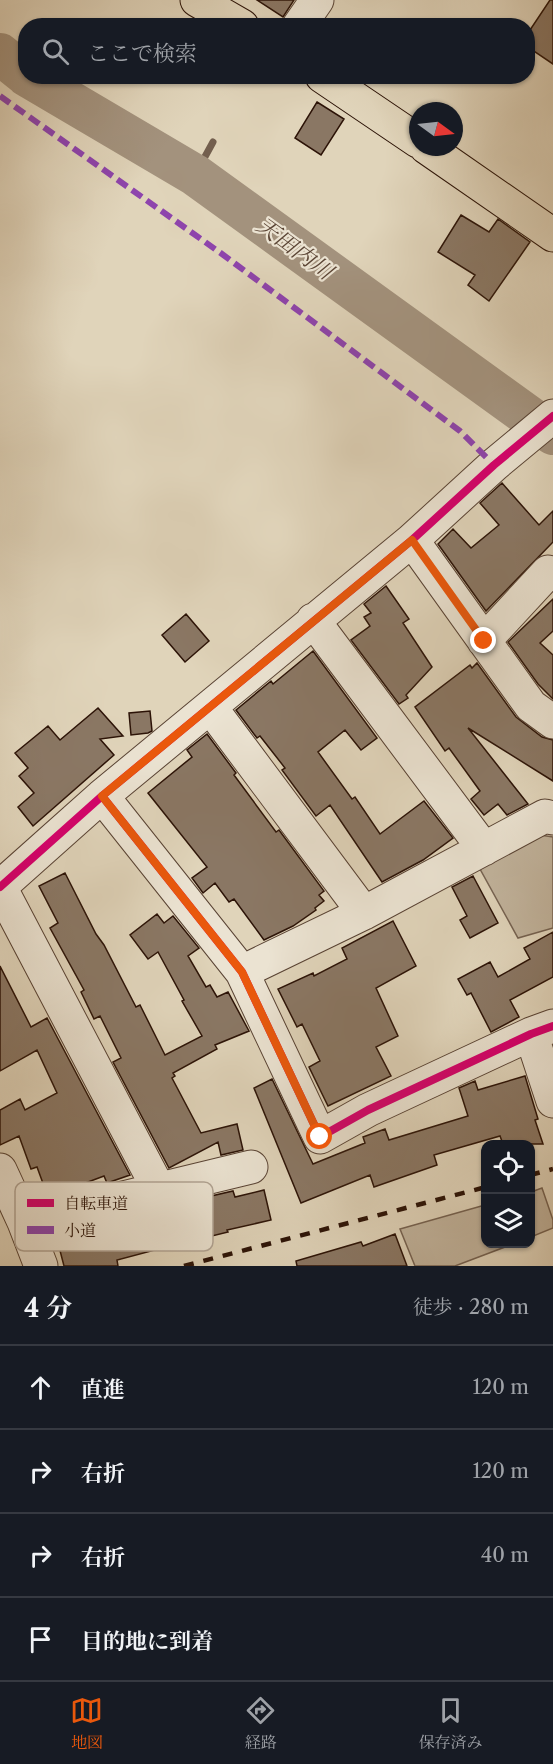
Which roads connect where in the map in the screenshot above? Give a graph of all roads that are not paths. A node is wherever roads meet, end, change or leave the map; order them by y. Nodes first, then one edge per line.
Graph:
1 (197, 0) edge
2 (317, 0) edge
3 (228, 18) edge
4 (305, 18) edge
5 (334, 84) edge
6 (409, 135) edge
7 (439, 156) edge
8 (553, 235) edge
9 (553, 416) edge
10 (412, 540) junction
11 (548, 572) dead end
12 (314, 620) junction
13 (484, 641) junction
14 (211, 708) junction
15 (553, 722) edge
16 (102, 796) junction
17 (553, 818) edge
18 (484, 849) junction
19 (0, 887) edge
20 (364, 914) junction
21 (242, 972) junction
22 (542, 1030) edge
23 (553, 1101) edge
24 (251, 1167) dead end
25 (0, 1170) edge
26 (155, 1182) edge
27 (185, 1182) edge
28 (15, 1202) edge
29 (35, 1251) edge
30 (41, 1266) edge

1 - 3 main road
2 - 4 street
5 - 6 main road
7 - 8 main road
9 - 10 street
10 - 12 street
10 - 13 street
11 - 13 street
12 - 14 street
12 - 18 street
13 - 15 street
14 - 16 street
14 - 20 street
16 - 19 street
16 - 21 street
17 - 18 street
18 - 20 street
19 - 26 street
20 - 21 street
21 - 22 street
22 - 23 street
24 - 27 street
25 - 28 street
29 - 30 street

